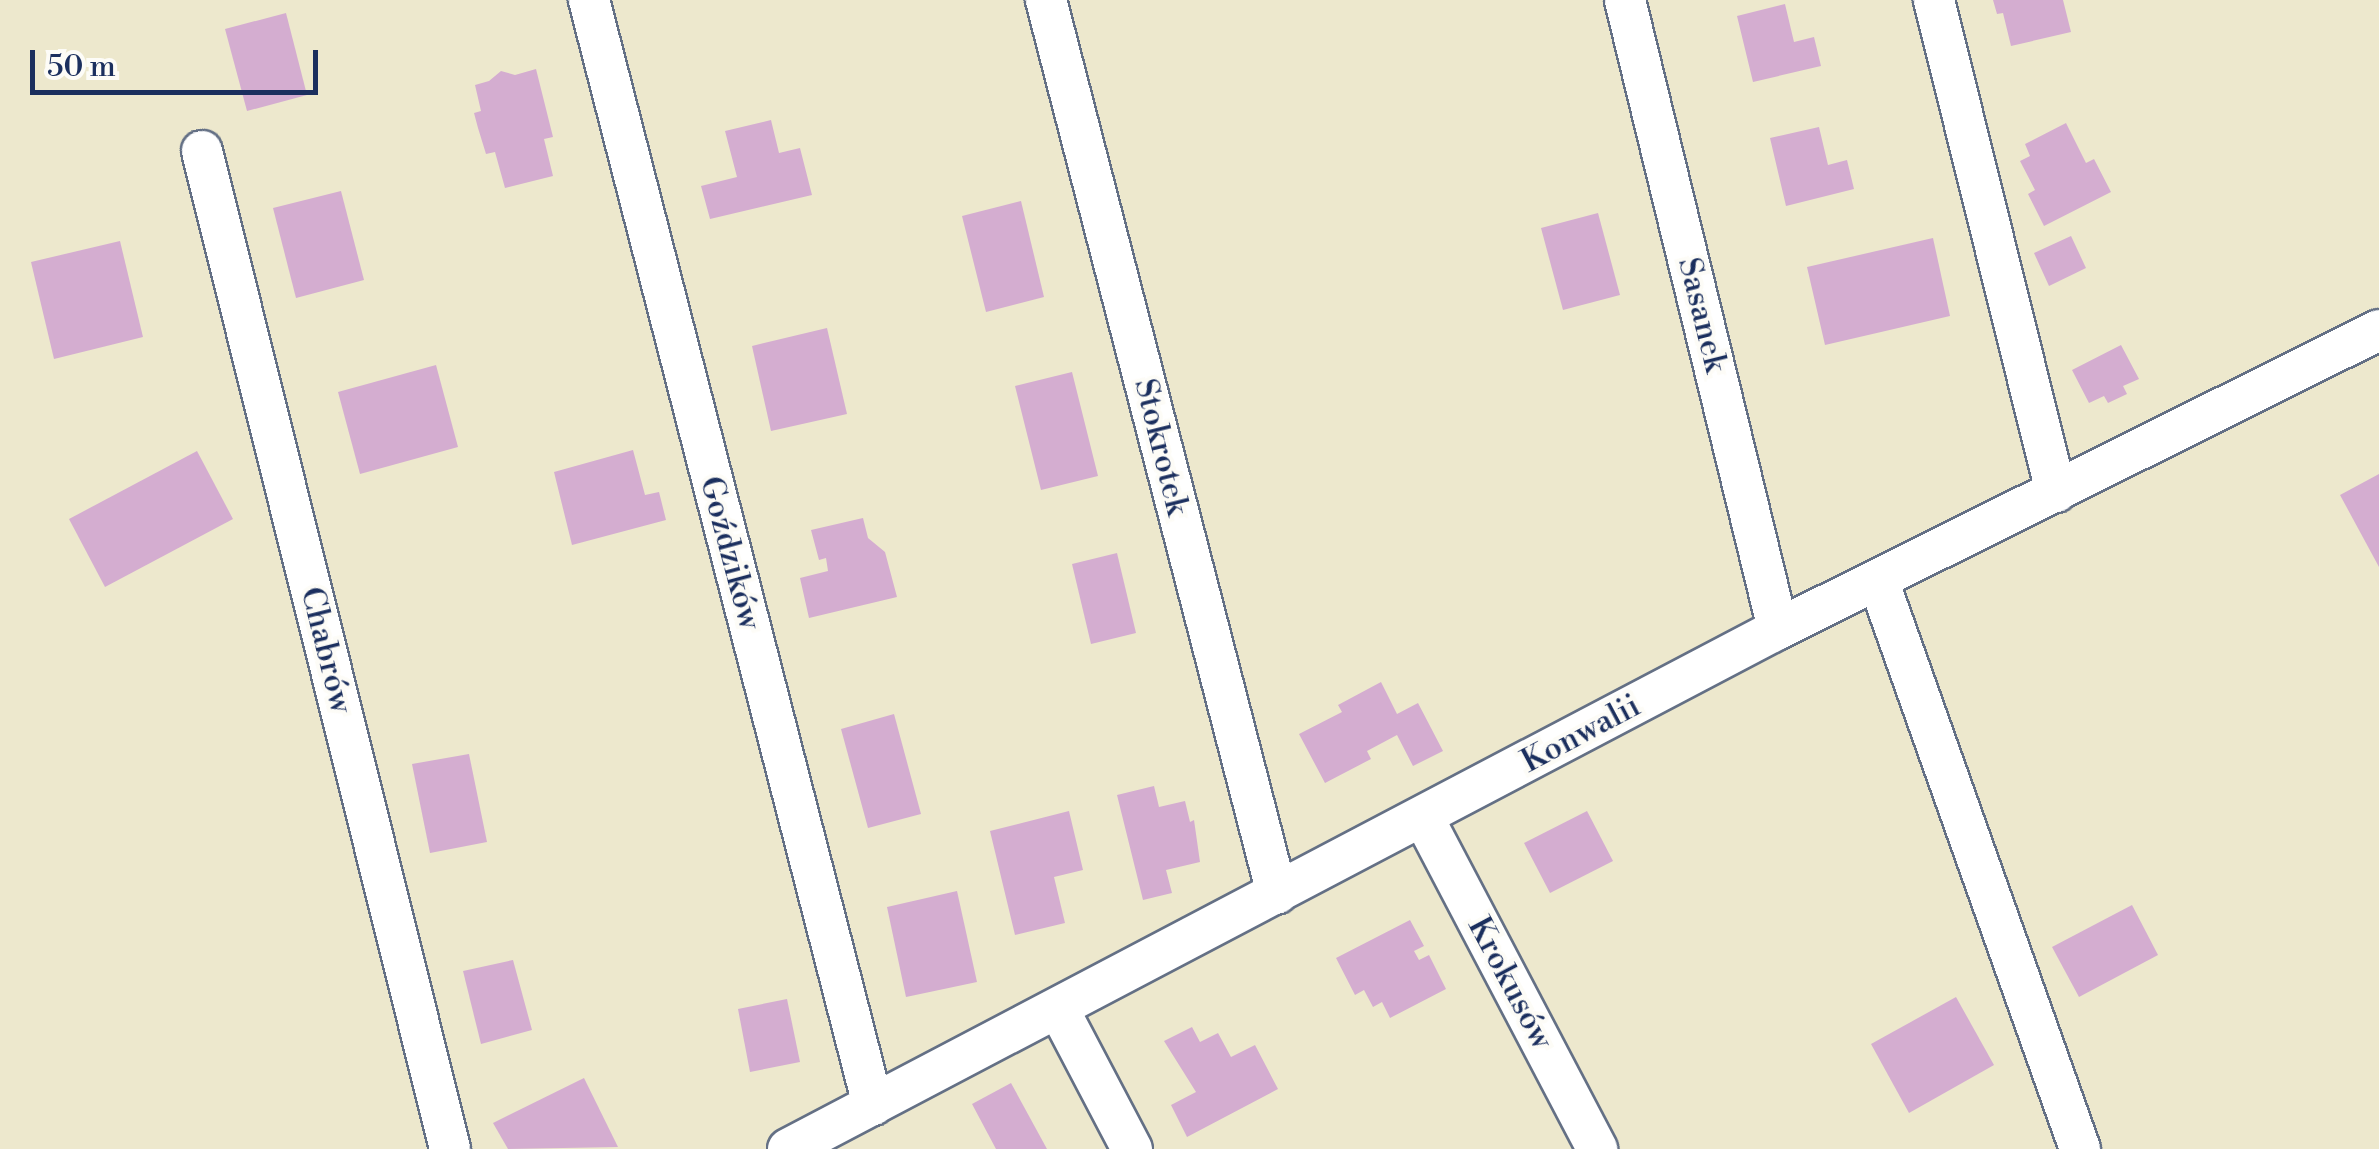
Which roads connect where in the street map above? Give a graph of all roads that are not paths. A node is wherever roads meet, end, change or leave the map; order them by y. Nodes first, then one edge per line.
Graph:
1 (589, 0) edge
2 (1046, 0) edge
3 (1625, 0) edge
4 (1934, 0) edge
5 (202, 151) dead end
6 (2379, 330) edge
7 (2056, 492) junction
8 (1878, 580) junction
9 (1778, 629) junction
10 (1423, 817) junction
11 (1276, 894) junction
12 (1059, 1010) junction
13 (873, 1104) junction
14 (450, 1149) edge
15 (788, 1149) edge
16 (1132, 1149) edge
17 (1597, 1149) edge
18 (2080, 1149) edge

1 - 13 street, Goździków
2 - 11 street, Stokrotek
3 - 9 street, Sasanek
4 - 7 street
5 - 14 street, Chabrów
6 - 7 street, Konwalii
7 - 8 street, Konwalii
8 - 9 street, Konwalii
8 - 18 street
9 - 10 street, Konwalii
10 - 11 street, Konwalii
10 - 17 street, Krokusów
11 - 12 street, Konwalii
12 - 13 street, Konwalii
12 - 16 street
13 - 15 street, Konwalii

